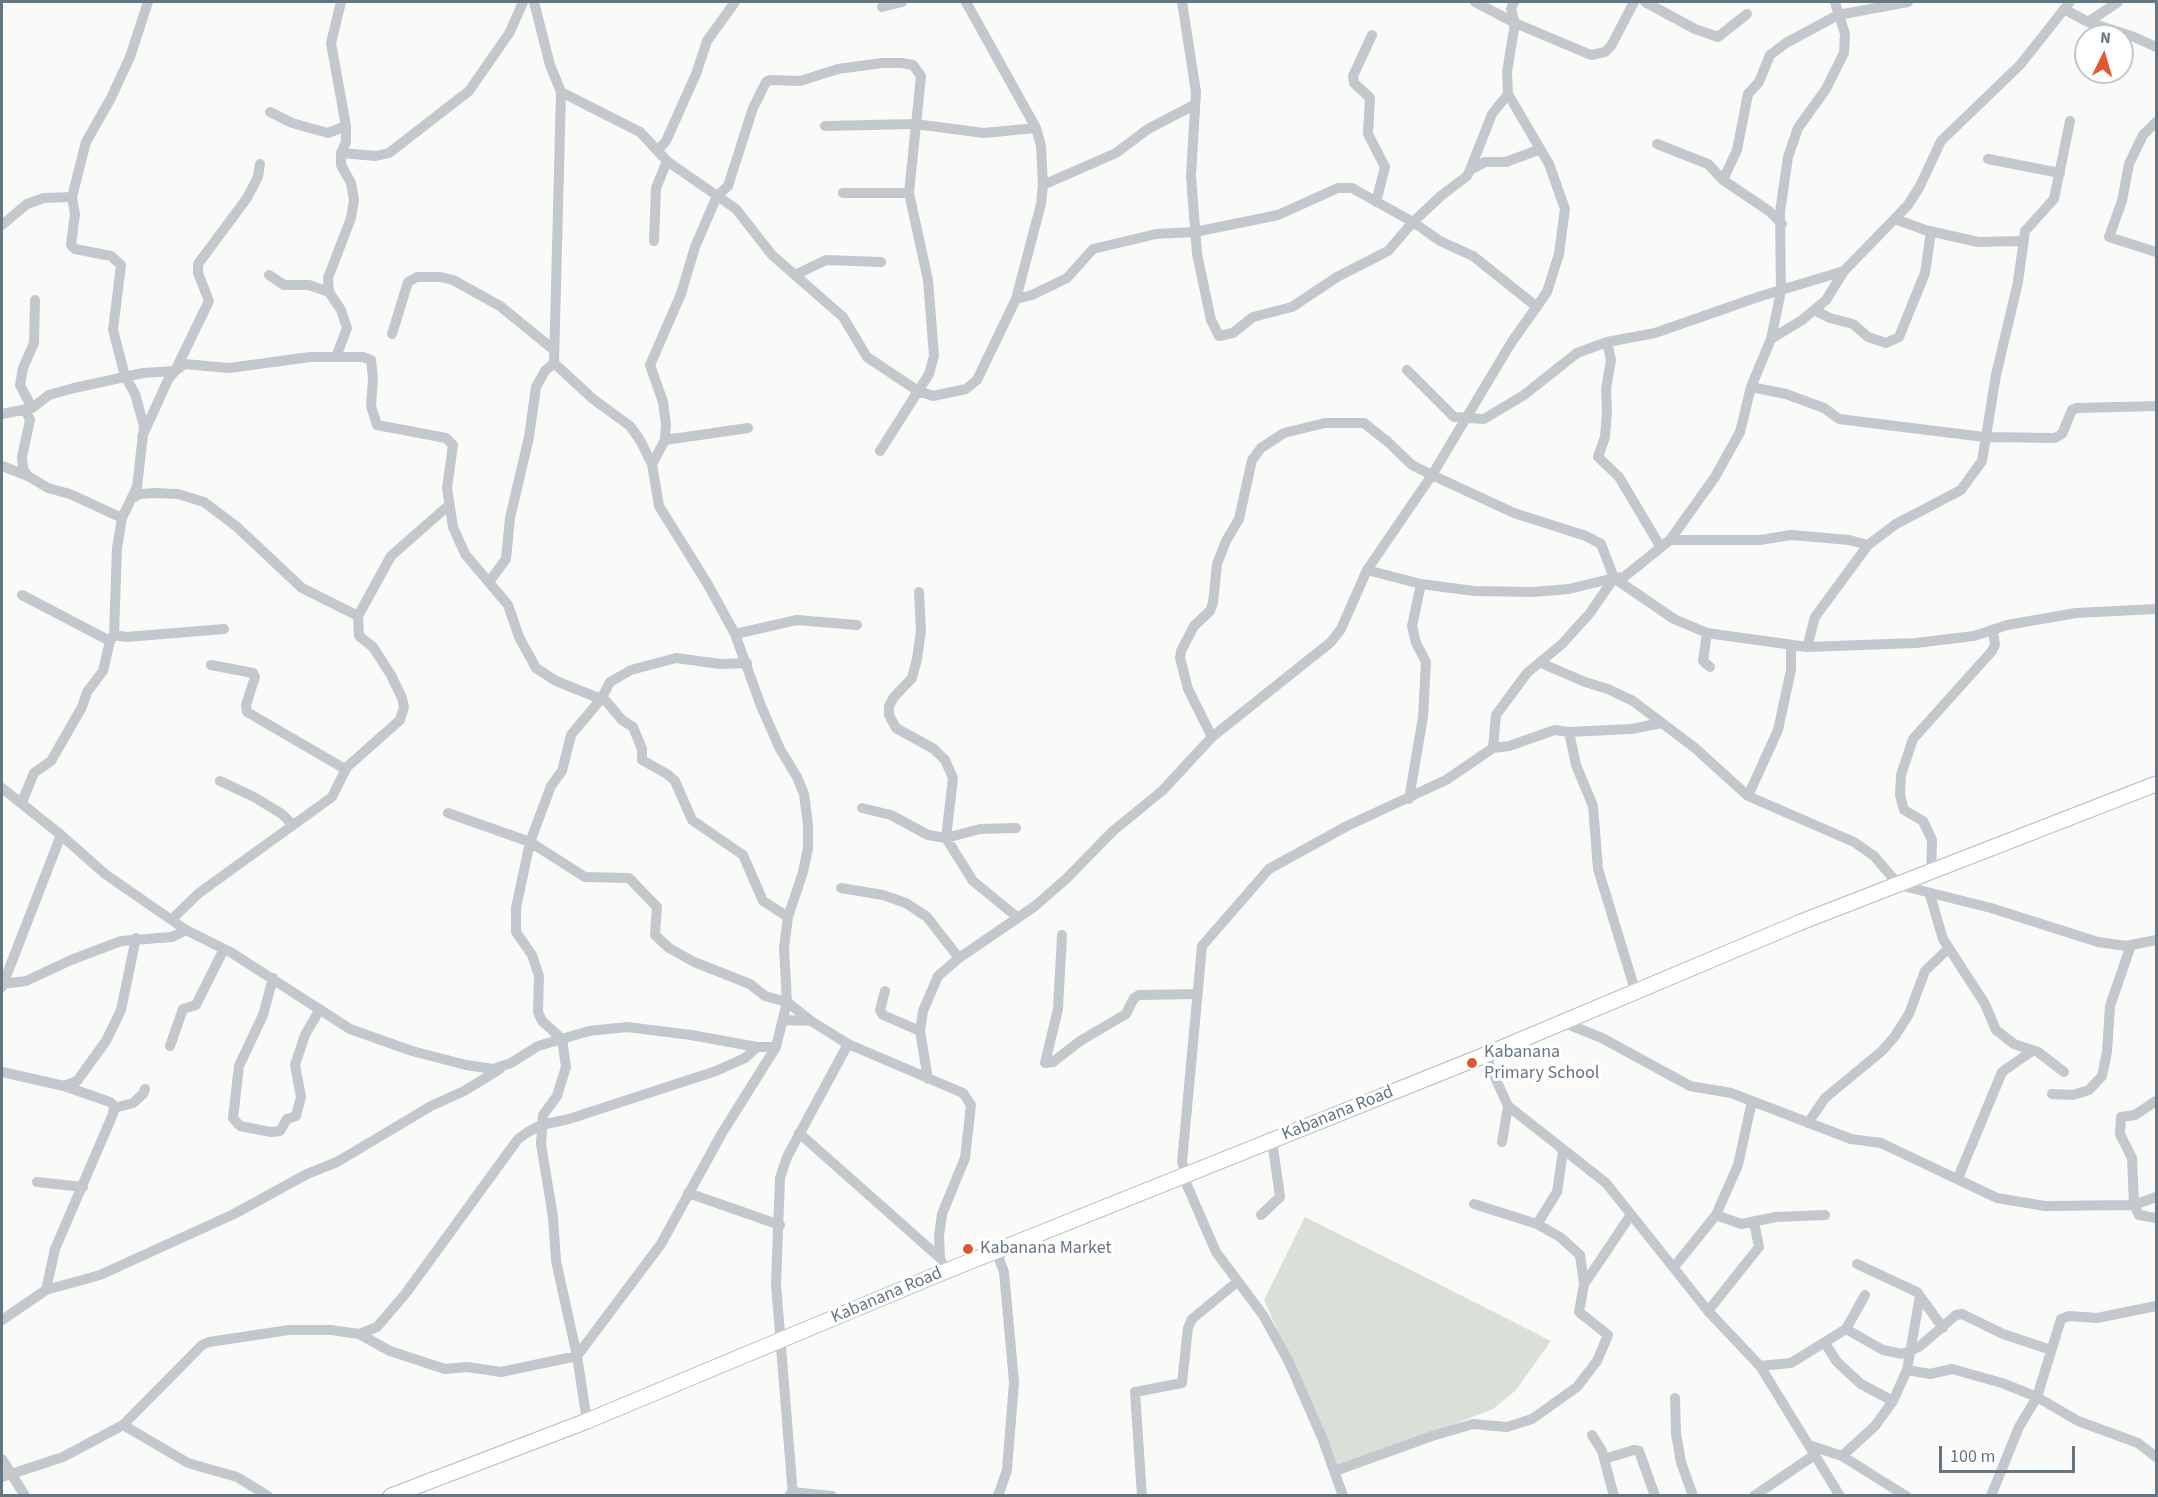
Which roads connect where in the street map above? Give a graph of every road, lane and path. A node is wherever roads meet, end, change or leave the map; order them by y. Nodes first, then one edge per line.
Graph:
1 (148, 2) edge
2 (341, 2) edge
3 (523, 2) edge
4 (534, 2) edge
5 (735, 2) edge
6 (902, 2) edge
7 (966, 2) edge
8 (1182, 2) edge
9 (1475, 2) edge
10 (1515, 2) edge
11 (1634, 2) edge
12 (1834, 2) edge
13 (1908, 2) edge
14 (2118, 2) edge
15 (1650, 3) edge
16 (2067, 5) edge
17 (882, 7) dead end
18 (1747, 14) dead end
19 (1838, 15) junction
20 (2088, 22) junction
21 (1515, 23) junction
22 (1371, 35) dead end
23 (2157, 48) edge
24 (561, 92) junction
25 (1508, 94) junction
26 (1194, 105) junction
27 (270, 112) dead end
28 (2070, 121) dead end
29 (2157, 122) edge
30 (915, 124) junction
31 (346, 126) junction
32 (825, 126) dead end
33 (1036, 128) junction
34 (1657, 144) dead end
35 (658, 150) junction
36 (1538, 150) junction
37 (341, 153) junction
38 (1988, 159) dead end
39 (668, 161) junction
40 (260, 165) dead end
41 (1470, 170) junction
42 (2060, 173) junction
43 (1723, 180) junction
44 (1043, 185) junction
45 (909, 192) junction
46 (843, 193) dead end
47 (717, 196) junction
48 (72, 197) junction
49 (1376, 202) junction
50 (1895, 219) junction
51 (1413, 222) junction
52 (1782, 224) junction
53 (2, 225) edge
54 (1195, 232) junction
55 (1931, 232) junction
56 (654, 241) dead end
57 (2023, 241) junction
58 (2157, 252) edge
59 (882, 262) dead end
60 (1844, 271) junction
61 (269, 275) dead end
62 (795, 275) junction
63 (1781, 291) junction
64 (329, 292) junction
65 (1016, 299) junction
66 (35, 300) dead end
67 (1537, 307) junction
68 (1814, 310) junction
69 (392, 334) dead end
70 (1770, 339) junction
71 (1607, 342) junction
72 (554, 350) junction
73 (336, 357) junction
74 (554, 363) junction
75 (1407, 370) dead end
76 (175, 371) junction
77 (125, 376) junction
78 (1750, 387) junction
79 (918, 391) junction
80 (2157, 406) edge
81 (28, 409) junction
82 (2, 414) edge
83 (1466, 420) junction
84 (748, 428) dead end
85 (142, 437) junction
86 (1984, 437) junction
87 (665, 440) junction
88 (880, 451) dead end
89 (652, 464) junction
90 (2, 466) edge
91 (28, 476) junction
92 (1432, 476) junction
93 (131, 499) junction
94 (449, 505) junction
95 (122, 518) junction
96 (1665, 543) junction
97 (1868, 545) junction
98 (1367, 570) junction
99 (1614, 578) junction
100 (489, 582) junction
101 (1420, 584) junction
102 (919, 592) dead end
103 (22, 594) dead end
104 (2157, 609) edge
105 (358, 616) junction
106 (857, 625) dead end
107 (224, 629) dead end
108 (1993, 630) junction
109 (1707, 633) junction
110 (735, 634) junction
111 (112, 638) junction
112 (1791, 645) junction
113 (1807, 646) junction
114 (747, 663) junction
115 (1541, 663) junction
116 (211, 665) dead end
117 (1710, 668) dead end
118 (601, 699) junction
119 (1662, 723) junction
120 (1569, 732) junction
121 (1212, 737) junction
122 (1493, 748) junction
123 (345, 770) junction
124 (220, 780) dead end
125 (2157, 784) edge
126 (2, 788) edge
127 (1748, 796) junction
128 (1409, 799) junction
129 (22, 802) junction
130 (862, 808) dead end
131 (448, 813) dead end
132 (293, 825) junction
133 (1016, 828) dead end
134 (61, 834) junction
135 (946, 838) junction
136 (530, 842) junction
137 (1931, 872) junction
138 (1899, 885) junction
139 (841, 888) dead end
140 (1930, 895) junction
141 (788, 917) junction
142 (1017, 917) junction
143 (172, 919) junction
144 (186, 930) junction
145 (1062, 935) dead end
146 (136, 938) junction
147 (2153, 941) edge
148 (2131, 945) junction
149 (1948, 948) junction
150 (224, 949) junction
151 (2157, 951) edge
152 (958, 958) junction
153 (273, 978) junction
154 (2, 985) edge
155 (1635, 990) junction
156 (885, 991) dead end
157 (1197, 994) junction
158 (787, 1002) junction
159 (320, 1009) junction
160 (783, 1020) junction
161 (811, 1021) junction
162 (1560, 1021) junction
163 (920, 1031) junction
164 (562, 1039) junction
165 (848, 1044) junction
166 (170, 1046) dead end
167 (757, 1047) junction
168 (776, 1047) junction
169 (2031, 1051) junction
170 (1485, 1054) junction
171 (511, 1063) junction
172 (2, 1072) edge
173 (2064, 1072) dead end
174 (928, 1079) junction
175 (64, 1086) junction
176 (145, 1089) dead end
177 (2052, 1094) dead end
178 (1752, 1101) junction
179 (2157, 1101) edge
180 (1508, 1106) junction
181 (114, 1108) junction
182 (1808, 1123) junction
183 (541, 1125) junction
184 (799, 1133) junction
185 (1272, 1140) junction
186 (1502, 1142) dead end
187 (1558, 1146) junction
188 (1184, 1175) junction
189 (1958, 1178) junction
190 (37, 1182) dead end
191 (83, 1187) junction
192 (688, 1193) junction
193 (2157, 1197) edge
194 (1474, 1204) dead end
195 (2134, 1204) junction
196 (1262, 1215) dead end
197 (1716, 1215) junction
198 (1825, 1215) dead end
199 (1630, 1216) junction
200 (2157, 1218) edge
201 (1754, 1222) junction
202 (780, 1224) junction
203 (1537, 1224) junction
204 (996, 1251) junction
205 (943, 1264) junction
206 (1857, 1264) dead end
207 (1674, 1267) junction
208 (1237, 1282) junction
209 (1584, 1284) junction
210 (46, 1290) junction
211 (1865, 1295) dead end
212 (1920, 1296) junction
213 (2157, 1305) edge
214 (1708, 1311) junction
215 (2, 1320) edge
216 (1943, 1328) junction
217 (1845, 1329) junction
218 (359, 1334) junction
219 (781, 1340) junction
220 (1825, 1343) junction
221 (2051, 1350) junction
222 (1910, 1352) junction
223 (577, 1356) junction
224 (1760, 1366) junction
225 (1907, 1370) junction
226 (2037, 1397) junction
227 (1675, 1398) dead end
228 (1893, 1401) junction
229 (587, 1421) junction
230 (123, 1425) junction
231 (1592, 1435) dead end
232 (1813, 1450) junction
233 (1842, 1456) junction
234 (2157, 1457) edge
235 (2, 1459) edge
236 (1605, 1459) junction
237 (1335, 1471) junction
238 (6, 1475) edge
239 (792, 1494) edge
240 (25, 1496) edge
241 (268, 1496) edge
242 (391, 1496) edge
243 (832, 1496) edge
244 (998, 1496) edge
245 (1142, 1496) edge
246 (1343, 1496) edge
247 (1614, 1496) edge
248 (1655, 1496) edge
249 (1693, 1496) edge
250 (1754, 1496) edge
251 (1840, 1496) edge
252 (1906, 1496) edge
253 (1991, 1496) edge

1 - 48 street
2 - 31 street
3 - 37 street
4 - 24 street
5 - 35 street
6 - 17 street
7 - 33 street
8 - 26 street
9 - 21 street
10 - 21 street
11 - 21 street
12 - 19 street
13 - 19 street
14 - 20 street
15 - 18 street
16 - 20 street
16 - 50 street
19 - 43 street
19 - 52 street
20 - 23 street
21 - 25 street
22 - 49 street
24 - 35 street
24 - 72 street
25 - 36 street
25 - 41 street
26 - 44 street
26 - 54 street
27 - 31 street
28 - 42 street
29 - 58 street
30 - 32 street
30 - 33 street
30 - 45 street
30 - 47 street
31 - 37 street
33 - 44 street
34 - 43 street
35 - 39 street
36 - 41 street
36 - 67 street
37 - 64 street
38 - 42 street
39 - 47 street
39 - 56 street
40 - 76 street
41 - 51 street
42 - 57 street
43 - 52 street
44 - 65 street
45 - 46 street
45 - 79 street
47 - 62 street
47 - 87 street
48 - 53 street
48 - 77 street
49 - 51 street
49 - 54 street
50 - 55 street
50 - 60 street
51 - 54 street
51 - 67 street
52 - 63 street
54 - 65 street
55 - 57 street
55 - 68 street
57 - 86 street
59 - 62 street
60 - 63 street
60 - 68 street
61 - 64 street
62 - 79 street
63 - 70 street
63 - 71 street
64 - 73 street
65 - 79 street
66 - 81 street
67 - 83 street
68 - 70 street
69 - 72 street
70 - 78 street
71 - 83 street
71 - 96 street
72 - 74 street
73 - 76 street
73 - 94 street
74 - 89 street
74 - 100 street
75 - 83 street
76 - 77 street
76 - 85 street
77 - 81 street
77 - 85 street
78 - 86 street
78 - 96 street
79 - 88 street
80 - 86 street
81 - 82 street
81 - 91 street
83 - 92 street
84 - 87 street
85 - 93 street
86 - 97 street
87 - 89 street
89 - 110 street
90 - 91 street
91 - 95 street
92 - 98 street
92 - 99 street
92 - 121 street
93 - 95 street
93 - 105 street
94 - 100 street
94 - 105 street
95 - 111 street
96 - 97 street
96 - 99 street
97 - 113 street
98 - 101 street
98 - 121 street
99 - 101 street
99 - 109 street
99 - 115 street
100 - 118 street
101 - 128 street
102 - 135 street
103 - 111 street
104 - 108 street
105 - 123 street
106 - 110 street
107 - 111 street
108 - 113 street
108 - 137 street
109 - 112 street
109 - 117 street
110 - 114 street
111 - 129 street
112 - 113 street
112 - 127 street
114 - 118 street
114 - 141 street
115 - 119 street
115 - 122 street
116 - 123 street
118 - 136 street
118 - 141 street
119 - 120 street
119 - 127 street
120 - 122 street
120 - 155 street
121 - 142 street
122 - 128 street
123 - 132 street
124 - 132 street
125 - 137 street, Kabanana Road
126 - 129 street
127 - 138 street
128 - 157 street
129 - 134 street
130 - 135 street
131 - 136 street
132 - 143 street
133 - 135 street
134 - 143 street
134 - 154 street
135 - 142 street
136 - 158 street
136 - 164 street
137 - 138 street, Kabanana Road
138 - 140 street
138 - 155 street, Kabanana Road
139 - 152 street
140 - 148 street
140 - 149 street
141 - 158 street
142 - 152 street
143 - 144 street
144 - 146 street
144 - 150 street
145 - 157 street
146 - 154 street
146 - 175 street
147 - 148 street
147 - 151 street
148 - 177 street
149 - 169 street
149 - 182 street
150 - 153 street
150 - 166 street
152 - 163 street
153 - 159 street
153 - 159 street
155 - 162 street, Kabanana Road
156 - 163 street
157 - 188 street
158 - 160 street
158 - 161 street
159 - 171 street
160 - 161 street
160 - 168 street
161 - 165 street
162 - 170 street, Kabanana Road
162 - 178 street
163 - 174 street
164 - 167 street
164 - 171 street
164 - 183 street
165 - 174 street
165 - 184 street
167 - 168 street
167 - 183 street
168 - 192 street
169 - 173 street
169 - 189 street
170 - 180 street
170 - 185 street, Kabanana Road
171 - 210 street
172 - 175 street
174 - 205 street
175 - 181 street
176 - 181 street
178 - 182 street
178 - 197 street
179 - 195 street
180 - 186 street
180 - 187 street
181 - 191 street
182 - 189 street
183 - 218 street
183 - 223 street
184 - 202 street
184 - 205 street
185 - 188 street, Kabanana Road
185 - 196 street
187 - 199 street
187 - 203 street
188 - 204 street, Kabanana Road
188 - 208 street
189 - 195 street
190 - 191 street
191 - 210 street
192 - 202 street
192 - 223 street
193 - 195 street
194 - 203 street
195 - 200 street
197 - 201 street
197 - 207 street
198 - 201 street
199 - 207 street
199 - 209 street
201 - 214 street
202 - 219 street
203 - 209 street
204 - 205 street, Kabanana Road
204 - 244 street
205 - 219 street, Kabanana Road
206 - 212 street
207 - 214 street
208 - 237 street
208 - 245 street
209 - 237 street
210 - 215 street
211 - 217 street
212 - 216 street
212 - 222 street
213 - 221 street
214 - 224 street
216 - 221 street
216 - 222 street
217 - 220 street
217 - 222 street
218 - 223 street
218 - 230 street
219 - 229 street, Kabanana Road
219 - 239 street
220 - 224 street
220 - 228 street
221 - 226 street
222 - 225 street
223 - 229 street
224 - 232 street
225 - 226 street
225 - 228 street
226 - 234 street
226 - 253 street
227 - 249 street
228 - 233 street
229 - 242 street, Kabanana Road
230 - 238 street
230 - 241 street
231 - 236 street
232 - 233 street
232 - 250 street
232 - 251 street
233 - 252 street
235 - 238 street
236 - 247 street
236 - 248 street
237 - 246 street
238 - 240 street
239 - 243 street

